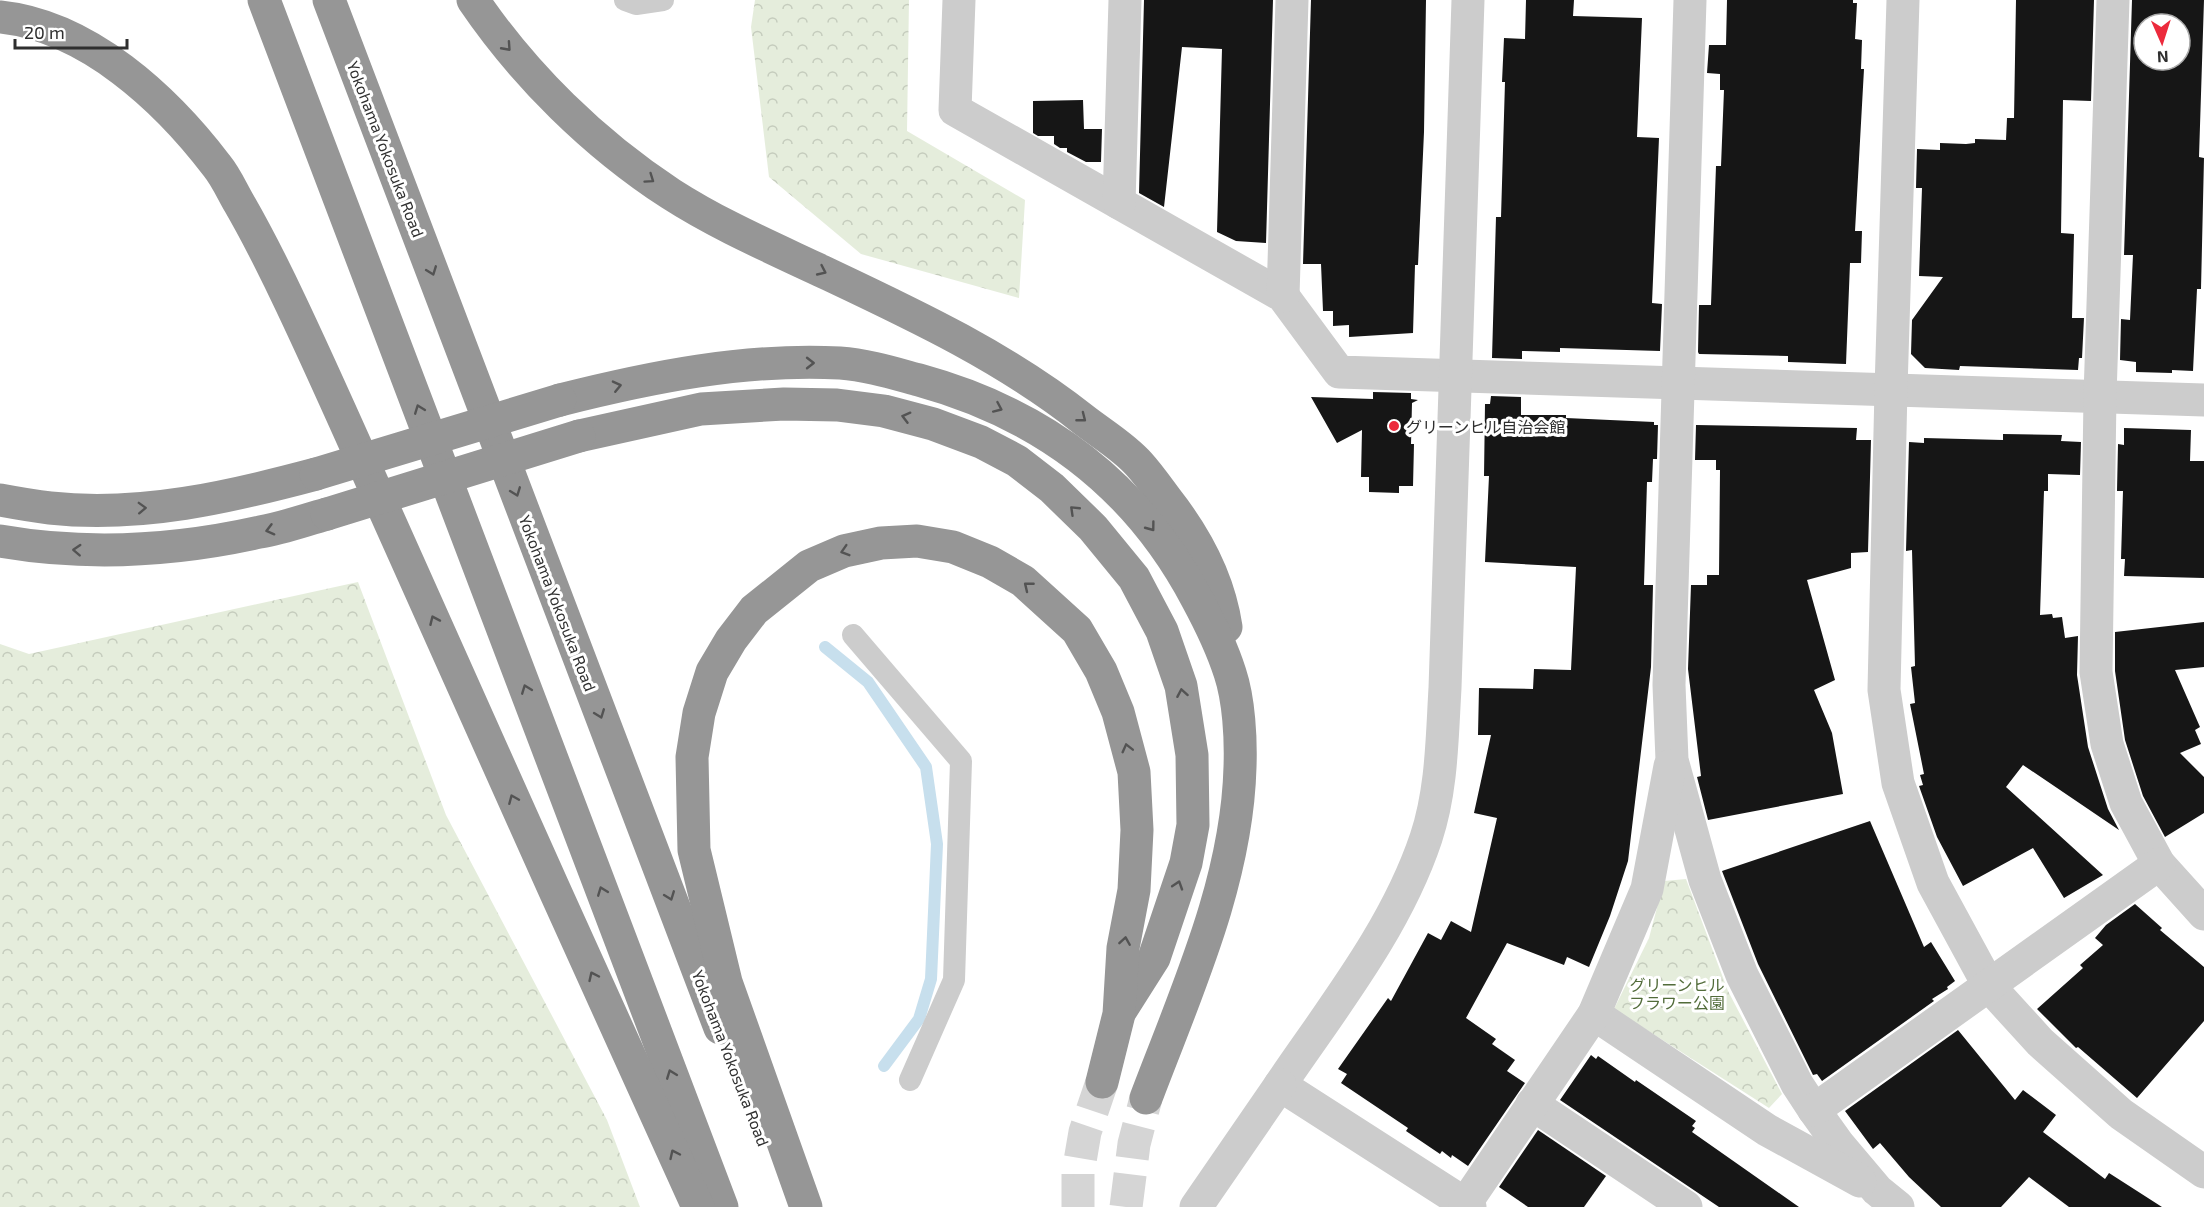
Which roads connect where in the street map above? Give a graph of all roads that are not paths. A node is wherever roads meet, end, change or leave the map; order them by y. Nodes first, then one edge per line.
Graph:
1 (264, 0) edge
2 (329, 0) edge
3 (473, 0) edge
4 (625, 0) edge
5 (663, 0) edge
6 (959, 0) edge
7 (1125, 0) edge
8 (1292, 0) edge
9 (1468, 0) edge
10 (1690, 0) edge
11 (1904, 0) edge
12 (2113, 0) edge
13 (0, 17) edge
14 (1119, 203) junction
15 (1283, 296) junction
16 (1454, 376) junction
17 (1680, 382) junction
18 (1891, 389) junction
19 (2100, 396) junction
20 (2204, 400) edge
21 (0, 500) edge
22 (0, 541) edge
23 (853, 635) dead end
24 (1231, 675) junction
25 (1672, 760) junction
26 (2159, 864) junction
27 (2204, 914) edge
28 (1989, 986) junction
29 (1119, 1014) junction
30 (1594, 1014) junction
31 (910, 1080) dead end
32 (1102, 1082) tunnel mouth
33 (1280, 1085) junction
34 (1146, 1098) tunnel mouth
35 (1532, 1104) junction
36 (1814, 1110) junction
37 (2204, 1172) edge
38 (1888, 1199) edge
39 (1467, 1205) edge
40 (698, 1207) edge
41 (722, 1207) edge
42 (788, 1207) edge
43 (806, 1207) edge
44 (1196, 1207) edge
45 (1686, 1207) edge

41 -> 1 highway
2 -> 42 highway, Yokohama Yokosuka Road
3 -> 24 highway
4 - 5 lane
6 - 14 street
7 - 14 street
8 - 15 street
9 - 16 street
10 - 17 street
11 - 18 street
12 - 19 street
40 -> 13 highway
14 - 15 street
15 - 16 street
16 - 17 street
16 - 33 street
17 - 18 street
17 - 25 street
18 - 19 street
18 - 28 street
19 - 20 street
19 - 26 street
21 -> 24 highway, bridge
29 -> 22 highway, bridge
23 - 31 lane
24 - 34 highway
25 - 30 street
25 - 36 street
26 - 27 street
26 - 28 street
28 - 36 street
28 - 37 street
29 - 32 highway
29 -> 43 highway
30 - 35 street
30 - 38 street
33 - 39 street
33 - 44 street
35 - 39 street
35 - 45 street
36 - 38 street

